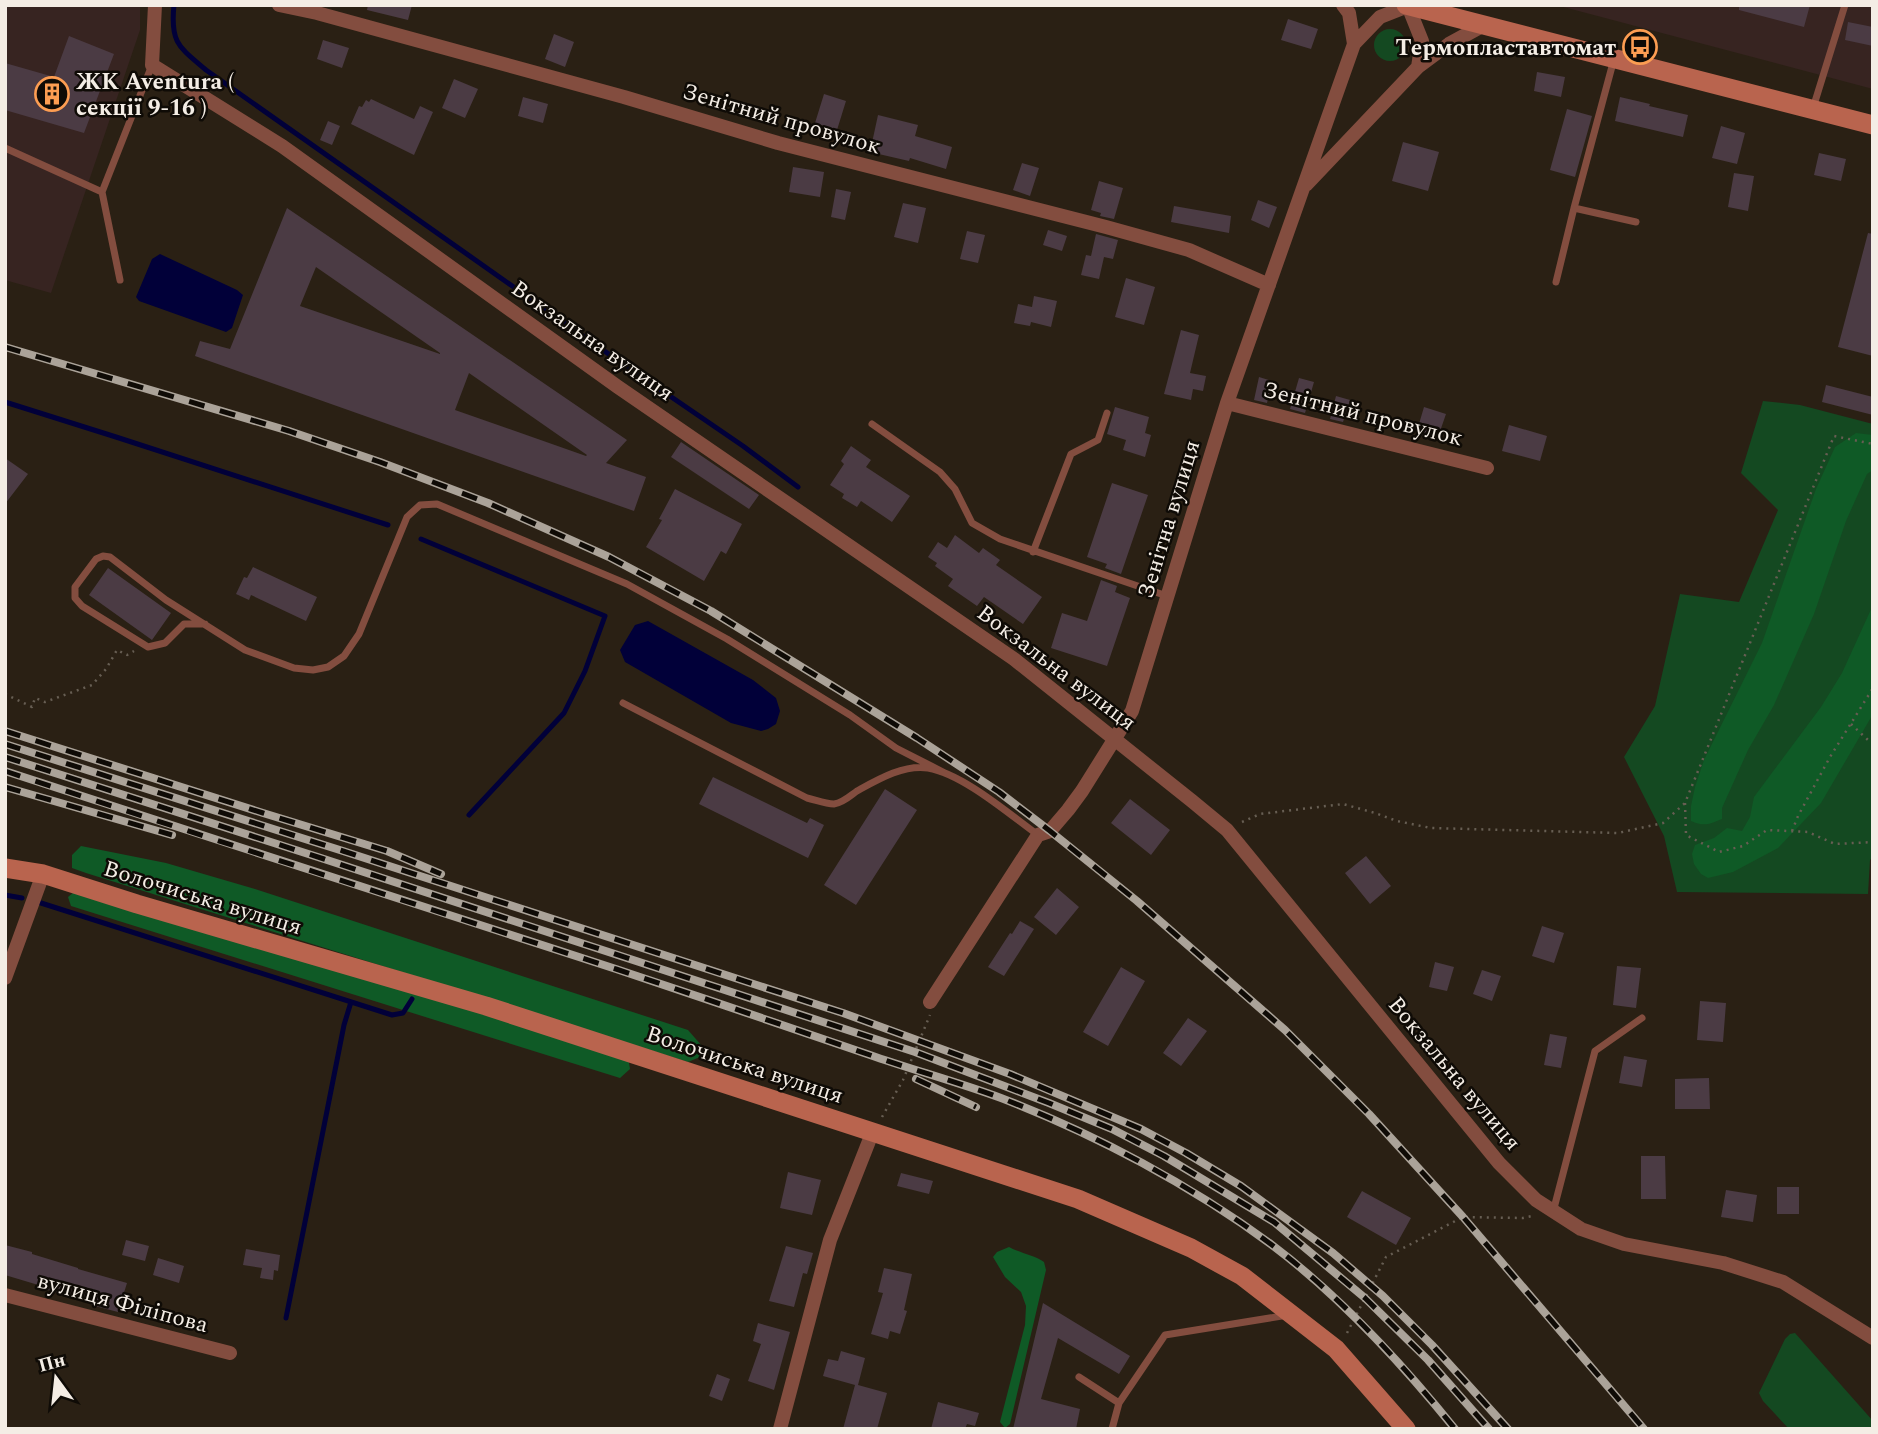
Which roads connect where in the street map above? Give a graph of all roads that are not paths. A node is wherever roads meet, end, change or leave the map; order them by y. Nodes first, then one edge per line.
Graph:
1 (155, 5) edge
2 (279, 5) edge
3 (1343, 5) edge
4 (1844, 5) edge
5 (1407, 6) edge
6 (1482, 26) junction
7 (1354, 44) junction
8 (1614, 58) junction
9 (152, 65) junction
10 (1418, 68) junction
11 (1813, 110) junction
12 (1873, 125) edge
13 (5, 148) edge
14 (1303, 189) junction
15 (102, 192) junction
16 (1574, 208) junction
17 (1636, 222) dead end
18 (120, 279) dead end
19 (1556, 282) dead end
20 (1269, 285) junction
21 (1227, 403) junction
22 (1107, 413) dead end
23 (872, 424) dead end
24 (1487, 468) dead end
25 (1033, 552) junction
26 (1168, 596) junction
27 (205, 624) junction
28 (623, 703) dead end
29 (1115, 740) junction
30 (945, 772) junction
31 (1038, 835) junction
32 (5, 868) edge
33 (43, 874) junction
34 (5, 978) edge
35 (930, 1002) road end
36 (1643, 1018) dead end
37 (873, 1131) junction
38 (1553, 1212) junction
39 (5, 1295) edge
40 (1292, 1315) junction
41 (1873, 1338) edge
42 (230, 1353) dead end
43 (1079, 1377) dead end
44 (1119, 1404) junction
45 (780, 1429) edge
46 (1112, 1429) edge
47 (1406, 1429) edge

1 - 9 street
2 - 20 street, Зенітний провулок
3 - 7 street
4 - 11 lane
5 - 6 main road
5 - 7 street
5 - 10 street
6 - 8 main road
6 - 10 street
7 - 14 street, Зенітна вулиця
8 - 11 main road
8 - 16 lane
9 - 15 lane
9 - 29 street, Вокзальна вулиця
10 - 14 street
11 - 12 main road
13 - 15 lane
14 - 20 street, Зенітна вулиця
15 - 18 lane
16 - 17 lane
16 - 19 lane
20 - 21 street, Зенітна вулиця
21 - 24 street, Зенітний провулок
21 - 26 street, Зенітна вулиця
22 - 25 lane
23 - 25 lane
25 - 26 lane
26 - 29 street, Зенітна вулиця
27 - 27 lane
27 - 30 lane
28 - 30 lane
29 - 31 street, Зенітна вулиця
29 - 38 street, Вокзальна вулиця
30 - 31 lane
31 - 35 street, Зенітна вулиця
32 - 33 main road, Волочиська вулиця
33 - 34 street
33 - 37 main road, Волочиська вулиця
36 - 38 lane
37 - 40 main road, Волочиська вулиця
37 - 45 street
38 - 41 street, Вокзальна вулиця
39 - 42 street, вулиця Філіпова
40 - 44 lane
40 - 47 main road, Волочиська вулиця
43 - 44 lane
44 - 46 lane

